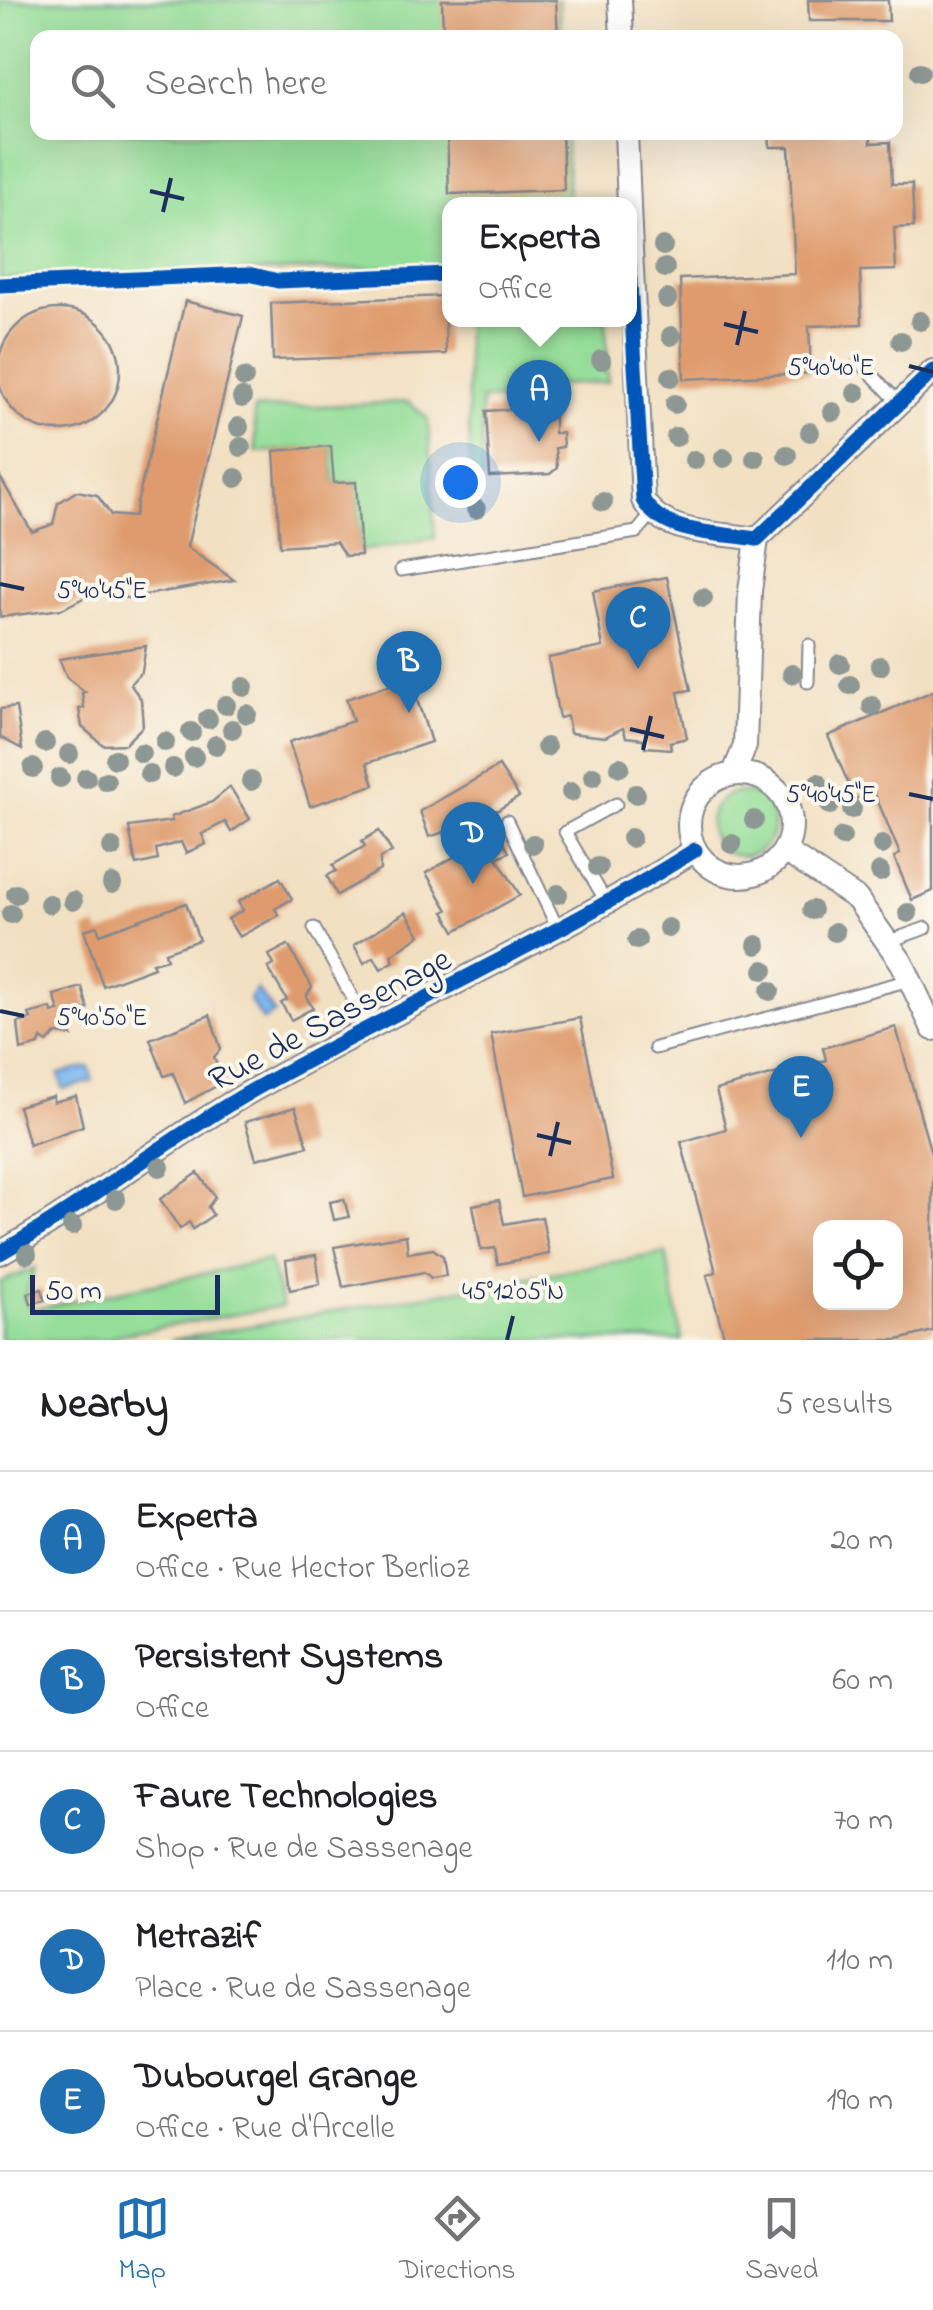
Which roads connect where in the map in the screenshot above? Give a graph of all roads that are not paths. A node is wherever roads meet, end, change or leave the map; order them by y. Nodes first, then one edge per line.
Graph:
1 (620, 0) edge
2 (622, 30) edge
3 (626, 140) edge
4 (629, 197) edge
5 (634, 327) edge
6 (858, 362) dead end
7 (933, 371) edge
8 (900, 405) junction
9 (651, 515) junction
10 (756, 539) junction
11 (401, 570) dead end
12 (809, 644) dead end
13 (808, 682) dead end
14 (734, 774) junction
15 (616, 804) dead end
16 (507, 821) dead end
17 (695, 850) junction
18 (784, 852) junction
19 (606, 902) junction
20 (314, 928) dead end
21 (926, 928) dead end
22 (558, 929) junction
23 (887, 942) junction
24 (910, 980) junction
25 (933, 1029) edge
26 (370, 1030) junction
27 (655, 1048) dead end
28 (0, 1252) edge

1 - 2 street
3 - 4 street
5 - 9 street
6 - 8 lane
7 - 8 street
8 - 10 street
9 - 10 street
9 - 11 lane
10 - 14 street
12 - 13 lane
14 - 17 street
14 - 18 street
15 - 19 lane
16 - 22 lane
17 - 18 street
17 - 19 street, Rue de Sassenage
18 - 23 street
19 - 22 street, Rue de Sassenage
20 - 26 lane
21 - 23 lane
22 - 26 street, Rue de Sassenage
23 - 24 street
24 - 25 street
24 - 27 lane
26 - 28 street, Rue de Sassenage

